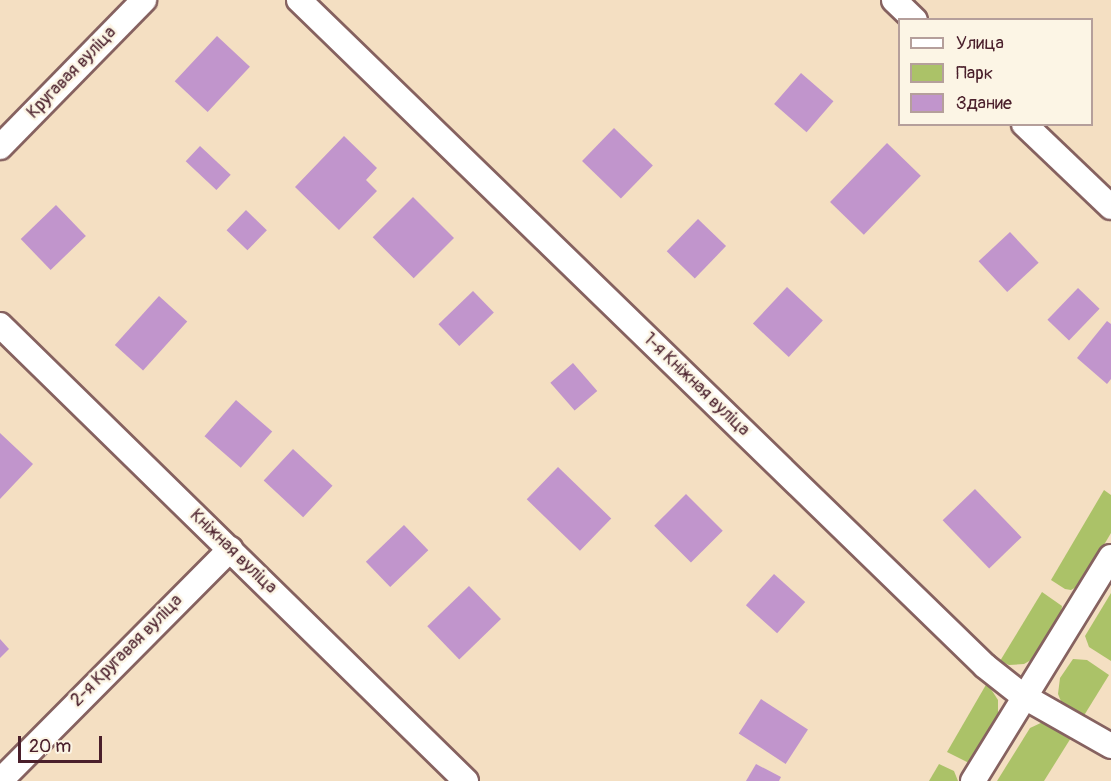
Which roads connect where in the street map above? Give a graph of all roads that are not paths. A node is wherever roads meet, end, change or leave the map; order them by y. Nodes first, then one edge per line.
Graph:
1 (144, 0) edge
2 (299, 0) edge
3 (894, 0) edge
4 (913, 18) edge
5 (1026, 126) edge
6 (0, 147) edge
7 (1111, 207) edge
8 (0, 325) edge
9 (230, 549) junction
10 (1111, 557) edge
11 (1023, 696) junction
12 (1111, 746) edge
13 (0, 781) edge
14 (466, 781) edge
15 (973, 781) edge

1 - 6 street, Кругавая вуліца
2 - 11 street, 1-я Кніжная вуліца
3 - 4 street
5 - 7 street
8 - 9 street, Кніжная вуліца
9 - 13 street, 2-я Кругавая вуліца
9 - 14 street, Кніжная вуліца
10 - 11 street
11 - 12 street, 1-я Кніжная вуліца
11 - 15 street

